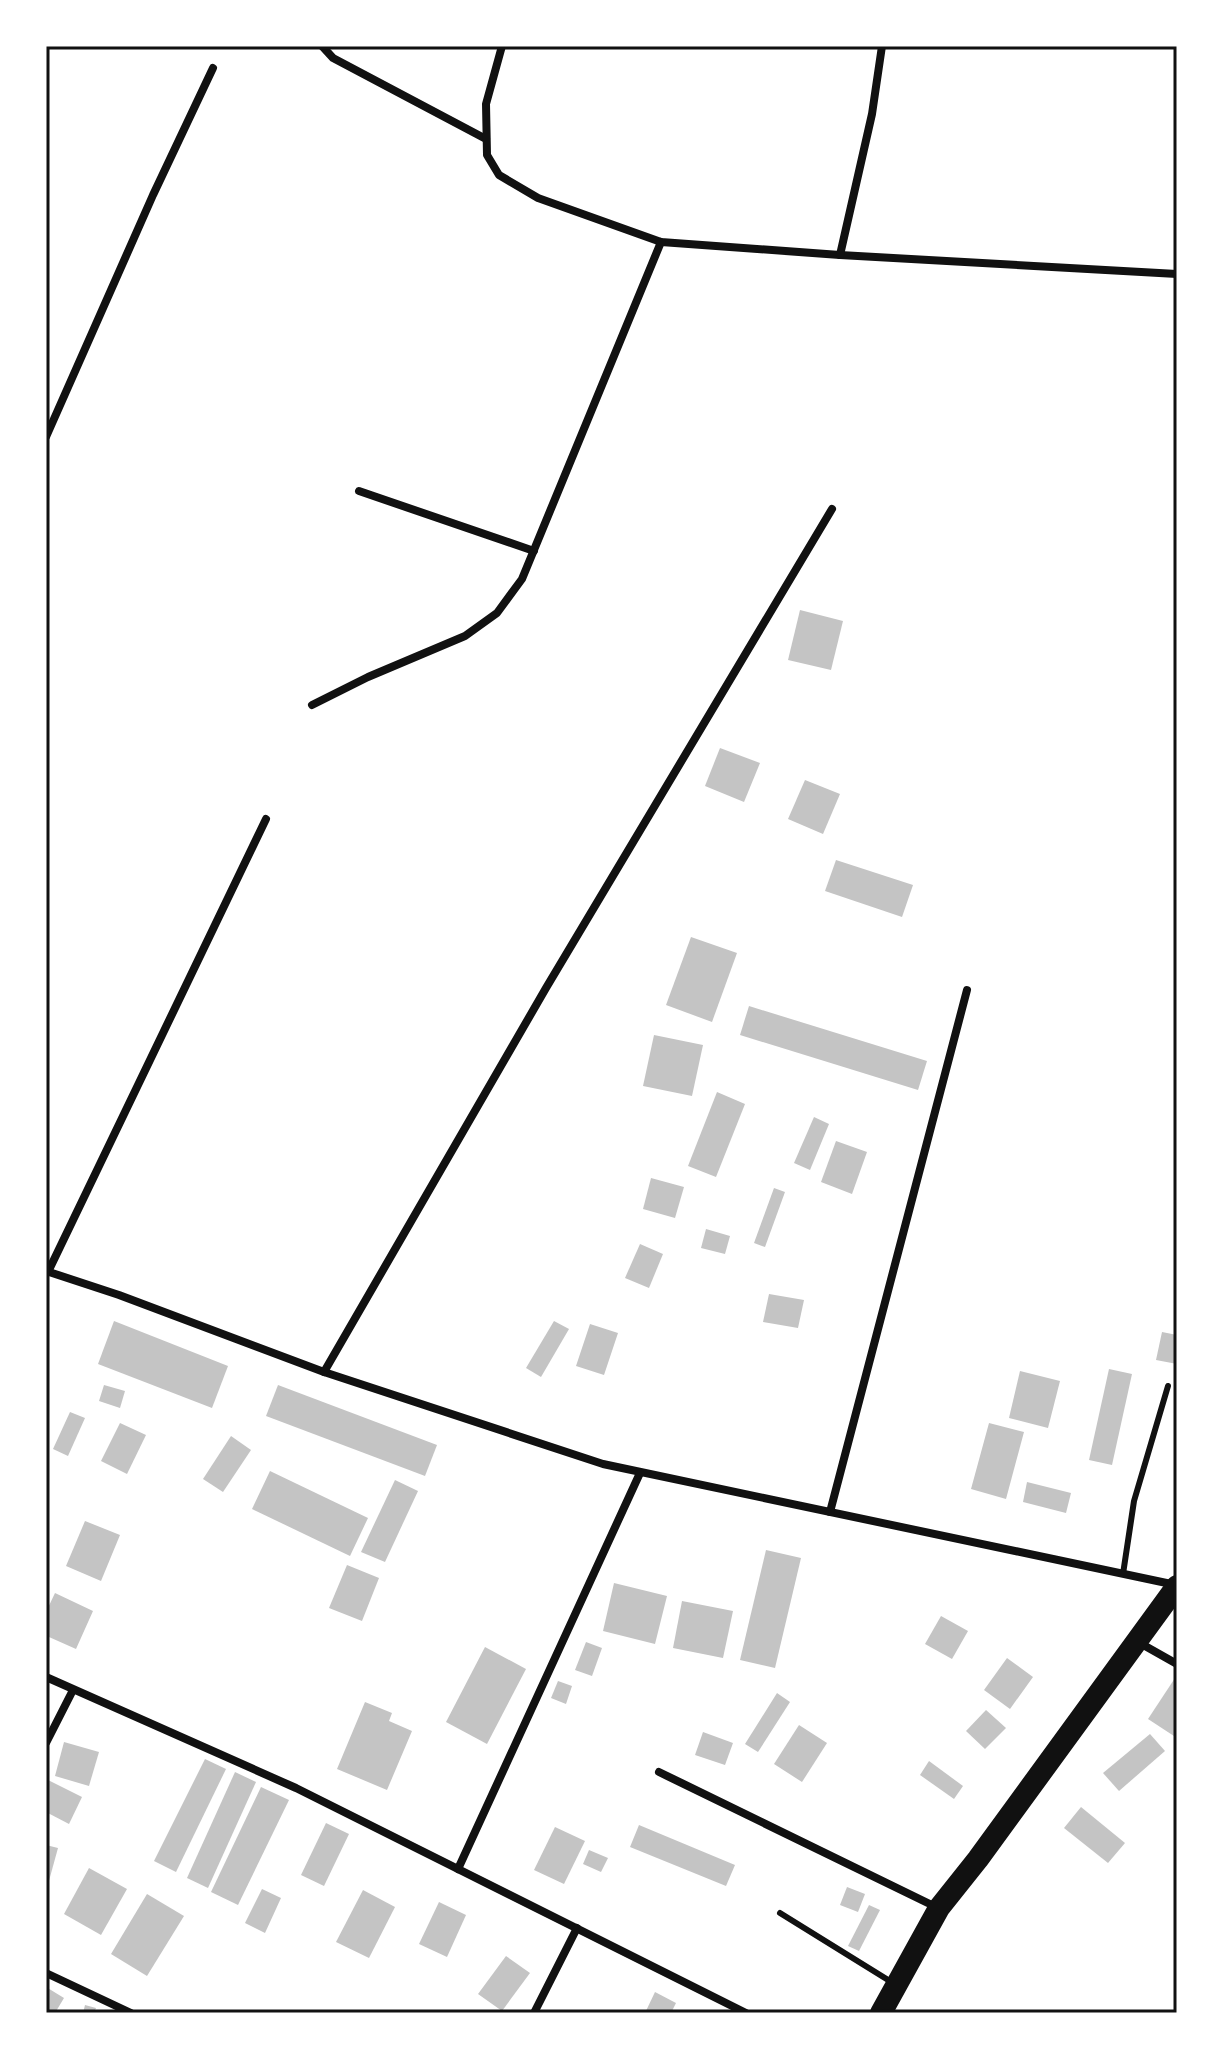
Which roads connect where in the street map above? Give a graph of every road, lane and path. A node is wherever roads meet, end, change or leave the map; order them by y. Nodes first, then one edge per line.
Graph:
1 (322, 46) edge
2 (502, 46) edge
3 (882, 46) edge
4 (213, 68) dead end
5 (486, 139) junction
6 (661, 242) junction
7 (840, 255) junction
8 (1177, 274) edge
9 (46, 437) edge
10 (359, 491) dead end
11 (832, 509) dead end
12 (534, 551) junction
13 (312, 705) dead end
14 (266, 819) dead end
15 (967, 990) dead end
16 (47, 1272) edge
17 (324, 1372) junction
18 (1168, 1386) dead end
19 (640, 1473) junction
20 (830, 1512) junction
21 (1123, 1574) junction
22 (1177, 1586) edge
23 (1137, 1642) junction
24 (1177, 1664) edge
25 (46, 1677) edge
26 (73, 1690) junction
27 (46, 1743) edge
28 (659, 1772) dead end
29 (458, 1869) junction
30 (939, 1908) junction
31 (780, 1913) dead end
32 (577, 1928) junction
33 (46, 1973) edge
34 (897, 1985) junction
35 (131, 2013) edge
36 (534, 2013) edge
37 (746, 2013) edge
38 (881, 2013) edge

1 - 5 street
2 - 5 street
3 - 7 street
4 - 9 street
5 - 6 street
6 - 7 street
6 - 12 street
7 - 8 street
10 - 12 street
11 - 17 street
12 - 13 street
14 - 16 street
15 - 20 street
16 - 17 street
17 - 19 street
18 - 21 lane
19 - 20 street
19 - 29 street
20 - 21 street
21 - 22 street
22 - 23 highway
23 - 24 street
23 - 30 highway
25 - 26 street
26 - 27 street
26 - 29 street
28 - 30 street
29 - 32 street
30 - 34 highway
31 - 34 lane
32 - 36 street
32 - 37 street
33 - 35 street
34 - 38 highway

